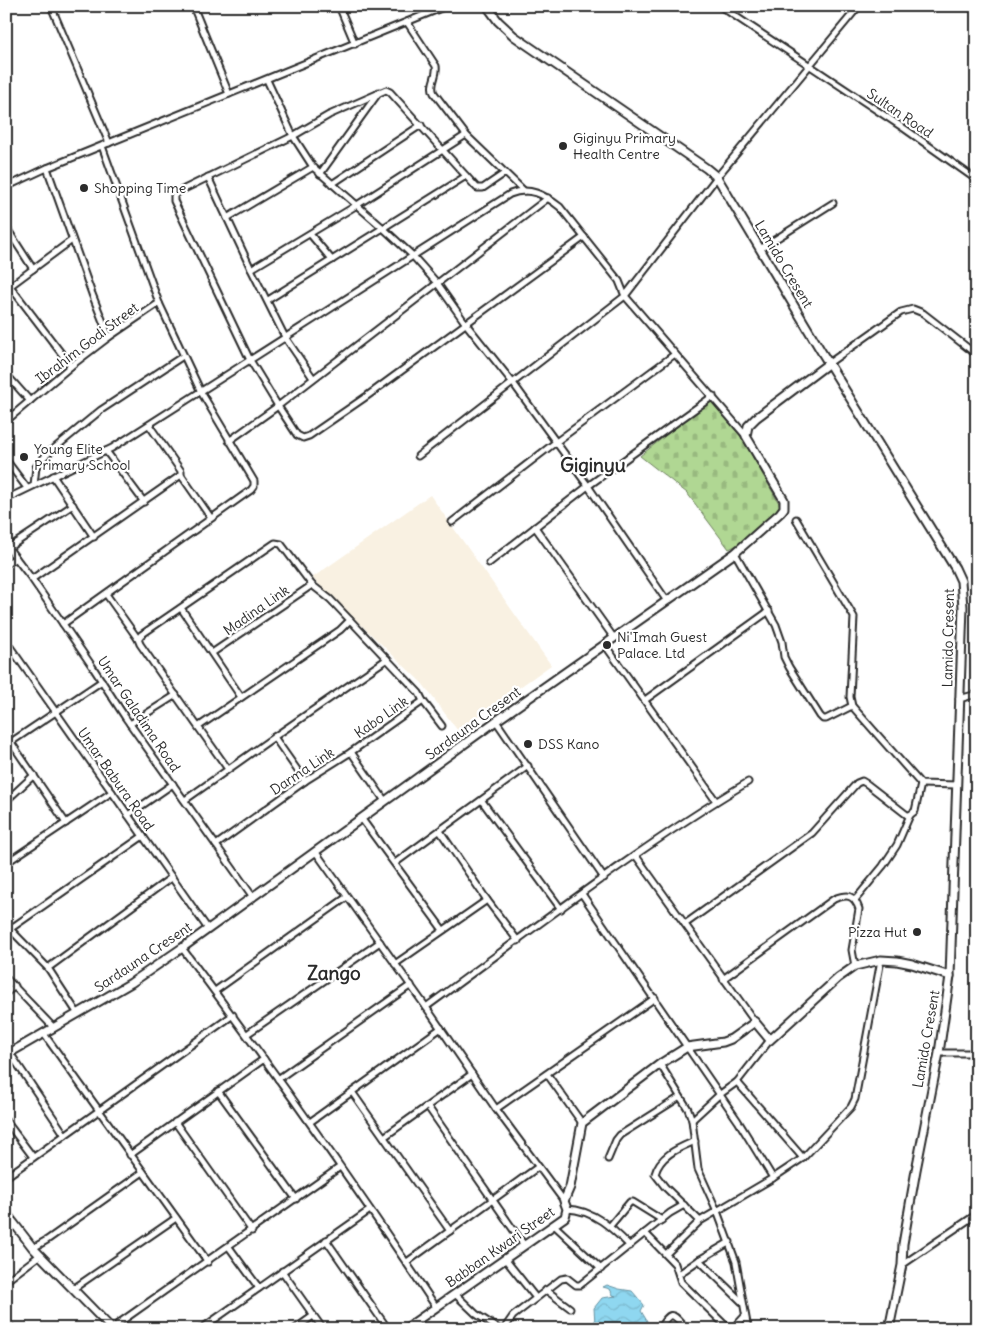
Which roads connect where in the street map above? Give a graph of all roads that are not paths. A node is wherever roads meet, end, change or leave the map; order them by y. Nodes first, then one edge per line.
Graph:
1 (51, 6) edge
2 (193, 6) edge
3 (339, 6) edge
4 (446, 6) edge
5 (487, 6) edge
6 (720, 6) edge
7 (859, 6) edge
8 (407, 22) junction
9 (355, 44) junction
10 (810, 67) junction
11 (267, 80) junction
12 (379, 92) junction
13 (229, 94) junction
14 (421, 125) junction
15 (466, 135) junction
16 (293, 136) junction
17 (109, 143) junction
18 (102, 146) junction
19 (444, 150) junction
20 (313, 166) junction
21 (47, 168) junction
22 (505, 173) junction
23 (320, 174) junction
24 (466, 176) junction
25 (208, 177) junction
26 (717, 177) junction
27 (977, 180) edge
28 (332, 184) junction
29 (6, 187) edge
30 (524, 191) junction
31 (548, 198) junction
32 (833, 202) dead end
33 (357, 205) junction
34 (227, 218) junction
35 (6, 227) edge
36 (383, 228) junction
37 (310, 234) junction
38 (584, 237) junction
39 (72, 240) junction
40 (760, 249) junction
41 (412, 255) junction
42 (332, 260) junction
43 (33, 269) junction
44 (251, 269) junction
45 (437, 283) junction
46 (8, 287) edge
47 (625, 296) junction
48 (268, 300) junction
49 (159, 303) junction
50 (466, 324) junction
51 (109, 337) junction
52 (285, 337) junction
53 (675, 354) junction
54 (977, 355) edge
55 (183, 356) junction
56 (250, 360) junction
57 (828, 363) junction
58 (71, 366) junction
59 (6, 374) edge
60 (313, 378) junction
61 (513, 383) junction
62 (201, 392) junction
63 (713, 396) junction
64 (30, 401) junction
65 (278, 406) junction
66 (6, 421) edge
67 (149, 425) junction
68 (746, 436) junction
69 (229, 442) junction
70 (556, 442) junction
71 (106, 451) junction
72 (418, 456) dead end
73 (6, 460) edge
74 (181, 475) junction
75 (53, 476) junction
76 (34, 486) junction
77 (588, 486) junction
78 (27, 488) junction
79 (6, 499) edge
80 (144, 502) junction
81 (73, 505) junction
82 (211, 518) junction
83 (796, 519) dead end
84 (452, 522) dead end
85 (535, 527) junction
86 (94, 537) junction
87 (7, 546) edge
88 (735, 553) junction
89 (16, 558) junction
90 (489, 563) dead end
91 (6, 564) edge
92 (32, 579) junction
93 (312, 585) junction
94 (106, 594) junction
95 (667, 601) junction
96 (181, 608) junction
97 (769, 611) junction
98 (350, 620) junction
99 (63, 624) junction
100 (614, 638) junction
101 (138, 639) junction
102 (6, 642) edge
103 (605, 645) junction
104 (212, 653) junction
105 (387, 659) junction
106 (102, 680) junction
107 (977, 694) edge
108 (176, 695) junction
109 (241, 697) junction
110 (959, 698) junction
111 (645, 700) junction
112 (423, 701) junction
113 (852, 706) junction
114 (55, 712) junction
115 (496, 721) junction
116 (130, 724) junction
117 (442, 726) dead end
118 (198, 727) junction
119 (6, 735) edge
120 (274, 737) junction
121 (11, 742) junction
122 (352, 752) junction
123 (528, 766) junction
124 (228, 769) junction
125 (34, 775) junction
126 (305, 781) junction
127 (748, 782) dead end
128 (174, 784) junction
129 (921, 784) junction
130 (957, 785) junction
131 (112, 792) junction
132 (7, 800) edge
133 (185, 800) junction
134 (482, 800) junction
135 (385, 801) junction
136 (716, 801) junction
137 (128, 815) junction
138 (910, 815) junction
139 (361, 818) junction
140 (66, 823) junction
141 (440, 831) junction
142 (143, 836) junction
143 (216, 845) junction
144 (315, 852) junction
145 (636, 856) junction
146 (6, 863) edge
147 (395, 863) junction
148 (172, 877) junction
149 (604, 878) junction
150 (582, 894) junction
151 (253, 897) junction
152 (347, 897) junction
153 (487, 900) junction
154 (855, 900) junction
155 (561, 909) junction
156 (685, 924) junction
157 (8, 928) edge
158 (208, 929) junction
159 (443, 930) junction
160 (518, 941) junction
161 (380, 942) junction
162 (182, 948) junction
163 (881, 960) junction
164 (396, 964) junction
165 (854, 966) junction
166 (48, 968) junction
167 (950, 976) junction
168 (6, 978) edge
169 (723, 979) junction
170 (411, 985) junction
171 (15, 986) junction
172 (215, 991) junction
173 (6, 993) edge
174 (655, 998) junction
175 (426, 1007) junction
176 (78, 1014) junction
177 (233, 1015) junction
178 (755, 1022) junction
179 (54, 1028) junction
180 (441, 1028) junction
181 (44, 1034) junction
182 (247, 1034) junction
183 (770, 1040) junction
184 (687, 1047) junction
185 (977, 1051) edge
186 (939, 1053) junction
187 (8, 1054) edge
188 (264, 1059) junction
189 (660, 1064) junction
190 (472, 1074) junction
191 (547, 1074) junction
192 (278, 1079) junction
193 (737, 1082) junction
194 (218, 1091) junction
195 (352, 1092) junction
196 (719, 1096) junction
197 (680, 1097) junction
198 (428, 1107) junction
199 (496, 1109) junction
200 (98, 1111) junction
201 (692, 1120) junction
202 (6, 1121) edge
203 (175, 1122) junction
204 (310, 1122) junction
205 (582, 1123) junction
206 (65, 1135) junction
207 (384, 1137) junction
208 (695, 1141) junction
209 (130, 1155) junction
210 (33, 1157) junction
211 (803, 1158) junction
212 (608, 1159) dead end
213 (340, 1167) junction
214 (538, 1168) junction
215 (143, 1172) junction
216 (6, 1177) edge
217 (773, 1178) junction
218 (296, 1199) junction
219 (493, 1200) junction
220 (564, 1201) junction
221 (684, 1205) junction
222 (567, 1209) junction
223 (370, 1210) junction
224 (717, 1211) junction
225 (977, 1214) edge
226 (7, 1215) edge
227 (176, 1218) junction
228 (662, 1220) junction
229 (700, 1221) junction
230 (554, 1225) junction
231 (610, 1226) junction
232 (252, 1231) junction
233 (450, 1231) junction
234 (645, 1233) junction
235 (326, 1240) junction
236 (730, 1242) junction
237 (524, 1246) junction
238 (630, 1246) junction
239 (229, 1247) junction
240 (33, 1248) junction
241 (666, 1254) junction
242 (40, 1255) junction
243 (505, 1259) junction
244 (698, 1260) junction
245 (208, 1262) junction
246 (406, 1262) junction
247 (902, 1265) junction
248 (601, 1269) junction
249 (282, 1272) junction
250 (679, 1274) junction
251 (6, 1281) edge
252 (259, 1288) junction
253 (73, 1289) junction
254 (546, 1290) junction
255 (455, 1294) junction
256 (536, 1298) junction
257 (743, 1302) junction
258 (436, 1307) junction
259 (570, 1308) dead end
260 (312, 1316) junction
261 (745, 1316) junction
262 (6, 1322) edge
263 (112, 1328) edge
264 (12, 1329) edge
265 (201, 1329) edge
266 (294, 1329) edge
267 (323, 1329) edge
268 (388, 1329) edge
269 (405, 1329) edge
270 (499, 1329) edge
271 (504, 1329) edge
272 (659, 1329) edge
273 (687, 1329) edge
274 (729, 1329) edge
275 (734, 1329) edge
276 (748, 1329) edge
277 (889, 1329) edge

1 - 17 street
2 - 13 street
3 - 9 street
4 - 8 street
5 - 26 street, Lamido Cresent
6 - 10 street, Sultan Road
7 - 10 street
8 - 9 street
8 - 15 street
9 - 11 street
10 - 26 street
10 - 27 street, Sultan Road
11 - 13 street
11 - 16 street
12 - 14 street
12 - 16 street
12 - 23 street
13 - 17 street
14 - 19 street
14 - 28 street
15 - 19 street
15 - 22 street
16 - 20 street
16 - 25 street
17 - 18 street
18 - 21 street
18 - 49 street
19 - 24 street
19 - 33 street
20 - 23 street
20 - 34 street
21 - 29 street
21 - 39 street
22 - 24 street
22 - 30 street
23 - 28 street
24 - 36 street
25 - 34 street
25 - 56 street
26 - 40 street, Lamido Cresent
26 - 47 street
28 - 33 street
30 - 31 street
30 - 41 street
31 - 38 street
31 - 45 street
32 - 40 street
33 - 36 street
33 - 37 street
34 - 44 street
35 - 43 street
36 - 41 street
36 - 42 street
37 - 42 street
37 - 44 street
38 - 47 street
38 - 50 street
39 - 43 street
39 - 51 street
40 - 57 street, Lamido Cresent
41 - 45 street
41 - 52 street
42 - 48 street
43 - 46 street
44 - 48 street
45 - 50 street
45 - 60 street
46 - 58 street
47 - 53 street
47 - 61 street
48 - 52 street
49 - 51 street, Ibrahim Godi Street
49 - 55 street
50 - 61 street
50 - 65 street
51 - 58 street, Ibrahim Godi Street
52 - 56 street
52 - 60 street
53 - 63 street
53 - 70 street
54 - 57 street
55 - 62 street
55 - 76 street
56 - 62 street
56 - 65 street
57 - 68 street
57 - 110 street, Lamido Cresent
58 - 64 street, Ibrahim Godi Street
59 - 64 street
60 - 65 street
61 - 70 street
61 - 72 street
62 - 67 street
62 - 69 street
63 - 68 street
63 - 77 street
64 - 66 street, Ibrahim Godi Street
65 - 69 street
67 - 71 street
67 - 74 street
68 - 88 street, Sardauna Cresent
69 - 82 street
70 - 77 street
70 - 84 street
71 - 75 street
71 - 80 street
73 - 78 street
74 - 80 street
74 - 82 street
75 - 76 street
75 - 81 street
76 - 78 street
77 - 85 street
77 - 95 street
78 - 79 street
80 - 86 street
81 - 86 street
81 - 87 street
82 - 94 street
83 - 113 street
85 - 90 street
85 - 100 street
86 - 92 street
87 - 89 street, Umar Galadima Road
88 - 95 street, Sardauna Cresent
88 - 97 street
89 - 91 street
89 - 92 street, Umar Galadima Road
92 - 99 street, Umar Galadima Road
93 - 96 street
93 - 98 street
93 - 104 street, Madina Link
94 - 99 street
94 - 101 street
95 - 100 street, Sardauna Cresent
96 - 101 street
96 - 104 street
97 - 111 street
97 - 113 street
98 - 105 street
98 - 109 street
99 - 106 street, Umar Galadima Road
100 - 103 street, Sardauna Cresent
101 - 108 street
102 - 114 street, Umar Babura Road
103 - 111 street
103 - 115 street, Sardauna Cresent
104 - 109 street
105 - 112 street
105 - 120 street
106 - 114 street
106 - 116 street, Umar Galadima Road
107 - 110 street
108 - 116 street
108 - 118 street
109 - 118 street
110 - 130 street, Lamido Cresent
111 - 136 street
112 - 117 street
112 - 122 street, Kabo Link
113 - 129 street
114 - 121 street
114 - 131 street, Umar Babura Road
115 - 123 street
115 - 135 street, Sardauna Cresent
116 - 128 street, Umar Galadima Road
118 - 124 street
119 - 121 street
120 - 124 street
120 - 126 street
121 - 125 street
122 - 126 street, Darma Link
122 - 135 street, Darma Link
123 - 134 street
123 - 149 street
124 - 133 street
125 - 132 street
125 - 140 street
126 - 143 street, Darma Link
127 - 136 street
128 - 133 street, Umar Galadima Road
128 - 137 street
129 - 130 street
129 - 138 street
130 - 167 street, Lamido Cresent
131 - 137 street, Umar Babura Road
131 - 140 street
133 - 143 street, Umar Galadima Road
134 - 141 street
134 - 155 street
135 - 139 street, Sardauna Cresent
136 - 145 street
137 - 142 street, Umar Babura Road
138 - 154 street
138 - 156 street
139 - 144 street, Sardauna Cresent
139 - 147 street
140 - 146 street
141 - 147 street
141 - 153 street
142 - 148 street, Umar Babura Road
142 - 157 street
143 - 151 street, Umar Galadima Road
144 - 151 street, Sardauna Cresent
144 - 152 street
145 - 149 street
145 - 156 street
147 - 159 street
148 - 158 street, Umar Babura Road
148 - 166 street
149 - 150 street
150 - 155 street
150 - 174 street
151 - 158 street, Sardauna Cresent
152 - 161 street
152 - 172 street
153 - 159 street
153 - 160 street
154 - 165 street
154 - 169 street
155 - 160 street
156 - 169 street
157 - 166 street
158 - 162 street, Sardauna Cresent
159 - 164 street
160 - 175 street
161 - 164 street
161 - 182 street
162 - 172 street
162 - 176 street, Sardauna Cresent
163 - 165 street
163 - 167 street
163 - 211 street
164 - 170 street
165 - 183 street
166 - 176 street
167 - 186 street, Lamido Cresent
168 - 171 street
169 - 178 street
170 - 175 street
170 - 192 street
171 - 173 street
171 - 179 street
172 - 177 street
174 - 184 street
174 - 191 street
175 - 180 street
176 - 179 street, Sardauna Cresent
177 - 182 street
177 - 200 street
178 - 183 street
178 - 184 street
179 - 181 street, Sardauna Cresent
180 - 190 street
180 - 195 street
181 - 187 street, Sardauna Cresent
181 - 200 street
182 - 188 street
183 - 193 street
184 - 189 street
184 - 196 street
185 - 186 street
186 - 247 street, Lamido Cresent
187 - 206 street
188 - 192 street
188 - 194 street
189 - 197 street
189 - 205 street
190 - 198 street
190 - 199 street
191 - 199 street
191 - 205 street
192 - 204 street
193 - 196 street
193 - 211 street
194 - 203 street
194 - 218 street
195 - 204 street
195 - 207 street
196 - 201 street
196 - 217 street
197 - 201 street
197 - 212 street
198 - 207 street
198 - 219 street
199 - 214 street
200 - 206 street
200 - 209 street
201 - 208 street
202 - 210 street
203 - 209 street
203 - 232 street
204 - 213 street
205 - 220 street, Babban Kwari Street
206 - 210 street
207 - 233 street
208 - 221 street
208 - 224 street
209 - 215 street
210 - 216 street
211 - 217 street
213 - 218 street
213 - 223 street
214 - 219 street
214 - 220 street
215 - 227 street
215 - 240 street
217 - 224 street
218 - 232 street
219 - 233 street
219 - 237 street
220 - 222 street, Babban Kwari Street
221 - 228 street
221 - 229 street
222 - 230 street, Babban Kwari Street
222 - 231 street
223 - 235 street
223 - 246 street
224 - 229 street
224 - 236 street
225 - 247 street
226 - 240 street
227 - 245 street
227 - 253 street
228 - 231 street
228 - 234 street
229 - 241 street
230 - 237 street, Babban Kwari Street
230 - 248 street
231 - 238 street
232 - 239 street
233 - 246 street
234 - 238 street
234 - 241 street
235 - 249 street
235 - 268 street
236 - 244 street
236 - 257 street
237 - 243 street, Babban Kwari Street
238 - 248 street
239 - 245 street
239 - 252 street
240 - 242 street
241 - 250 street
242 - 251 street
242 - 253 street
243 - 255 street, Babban Kwari Street
243 - 256 street
244 - 250 street
244 - 257 street
245 - 263 street
246 - 258 street
247 - 277 street, Lamido Cresent
248 - 254 street
249 - 252 street
249 - 260 street
250 - 274 street
252 - 265 street
253 - 263 street
254 - 256 street
254 - 259 street
255 - 258 street, Babban Kwari Street
255 - 270 street
256 - 271 street
257 - 261 street
258 - 269 street, Babban Kwari Street
260 - 266 street
260 - 267 street
261 - 275 street
261 - 276 street
262 - 264 street
272 - 273 street

